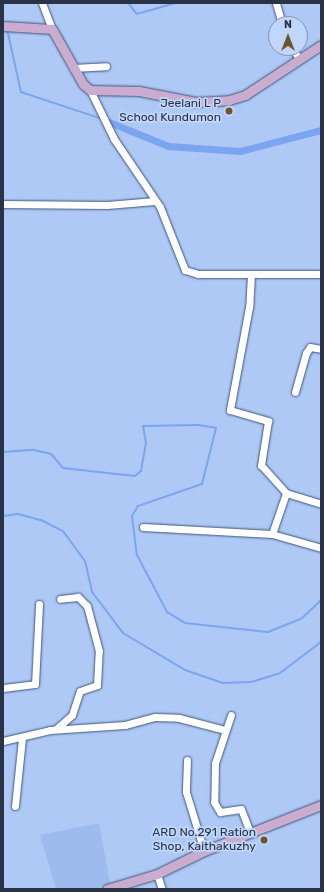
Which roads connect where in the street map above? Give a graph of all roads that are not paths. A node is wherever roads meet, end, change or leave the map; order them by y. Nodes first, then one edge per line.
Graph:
1 (42, 3) edge
2 (276, 3) edge
3 (280, 16) edge
4 (3, 26) edge
5 (52, 29) junction
6 (321, 45) edge
7 (297, 56) edge
8 (300, 60) junction
9 (106, 66) dead end
10 (73, 68) junction
11 (90, 90) junction
12 (156, 201) junction
13 (3, 204) edge
14 (251, 274) junction
15 (321, 274) edge
16 (321, 349) edge
17 (295, 392) dead end
18 (286, 493) junction
19 (321, 504) edge
20 (143, 527) dead end
21 (272, 534) junction
22 (321, 548) edge
23 (60, 599) dead end
24 (39, 604) dead end
25 (3, 688) edge
26 (231, 715) dead end
27 (55, 729) junction
28 (225, 730) junction
29 (22, 738) junction
30 (3, 742) edge
31 (187, 760) dead end
32 (321, 805) edge
33 (16, 806) dead end
34 (250, 833) junction
35 (204, 851) junction
36 (157, 874) junction
37 (107, 889) edge
38 (162, 889) edge

1 - 5 street
2 - 3 street
4 - 5 main road
5 - 10 main road
6 - 8 main road
7 - 8 street
8 - 11 main road
9 - 10 street
10 - 11 main road
11 - 12 street
12 - 13 street
12 - 14 street
14 - 15 street
14 - 18 street
16 - 17 street
18 - 19 street
18 - 21 street
20 - 21 street
21 - 22 street
23 - 27 street
24 - 25 street
26 - 28 street
27 - 28 street
27 - 29 street
28 - 34 street
29 - 30 street
29 - 33 street
31 - 35 street
32 - 34 main road
34 - 35 main road
35 - 36 main road
36 - 37 main road
36 - 38 street

